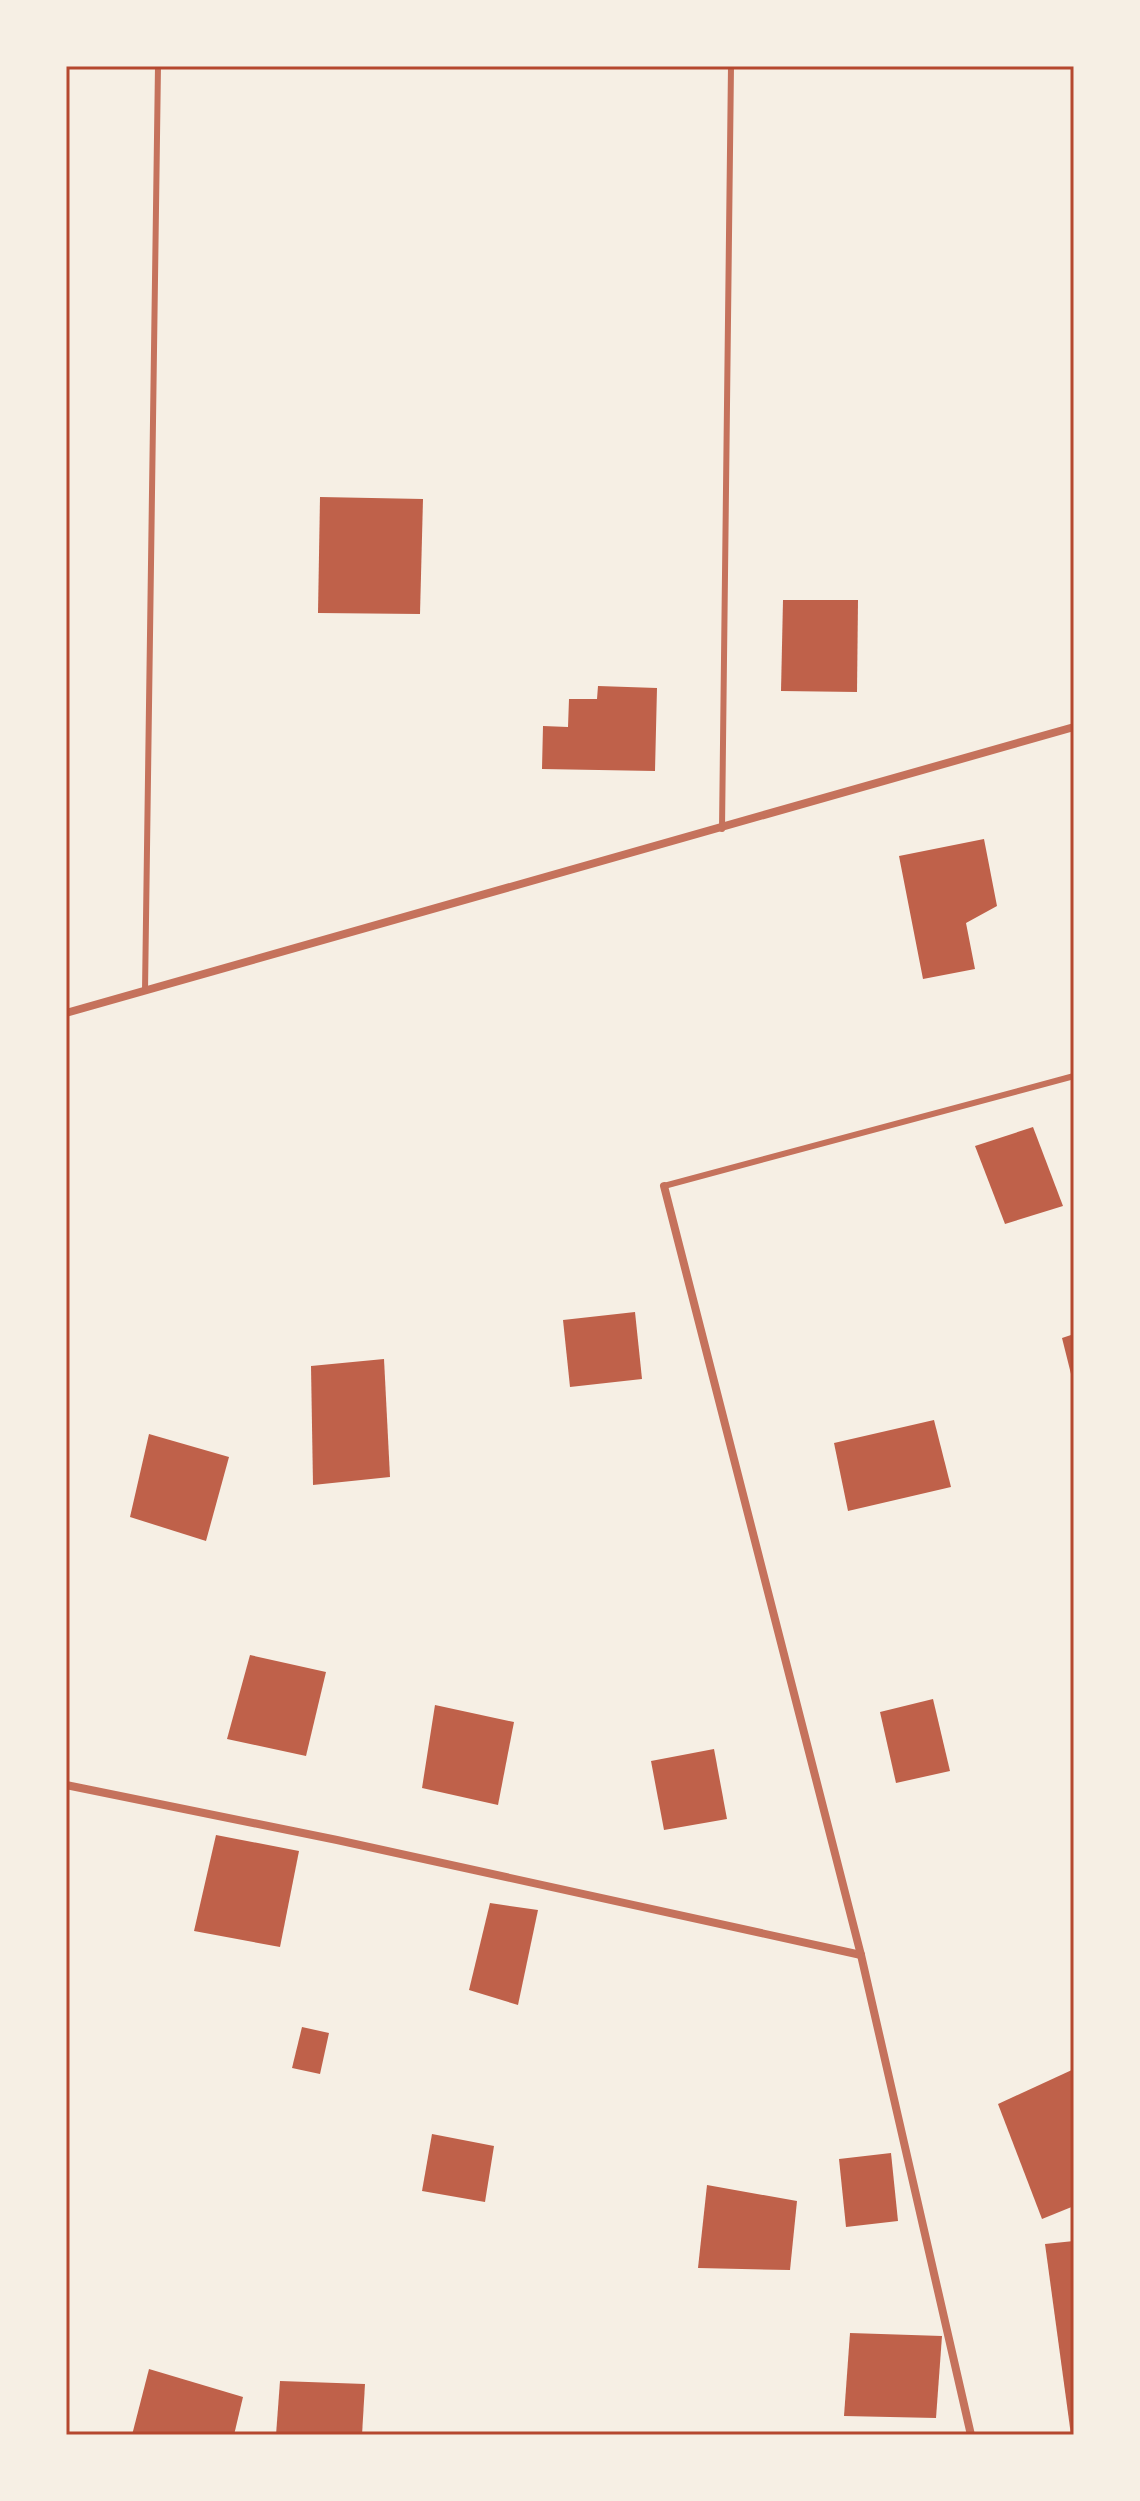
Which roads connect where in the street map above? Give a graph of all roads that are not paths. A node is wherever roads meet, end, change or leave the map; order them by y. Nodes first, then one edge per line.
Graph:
1 (158, 66) edge
2 (731, 66) edge
3 (1074, 727) edge
4 (722, 829) junction
5 (145, 991) junction
6 (66, 1013) edge
7 (1074, 1076) edge
8 (664, 1186) joint
9 (66, 1785) edge
10 (861, 1955) junction
11 (971, 2435) edge

1 - 5 lane
2 - 4 lane
3 - 4 street
4 - 5 street
5 - 6 street
7 - 8 lane
8 - 10 street
9 - 10 street
10 - 11 street

